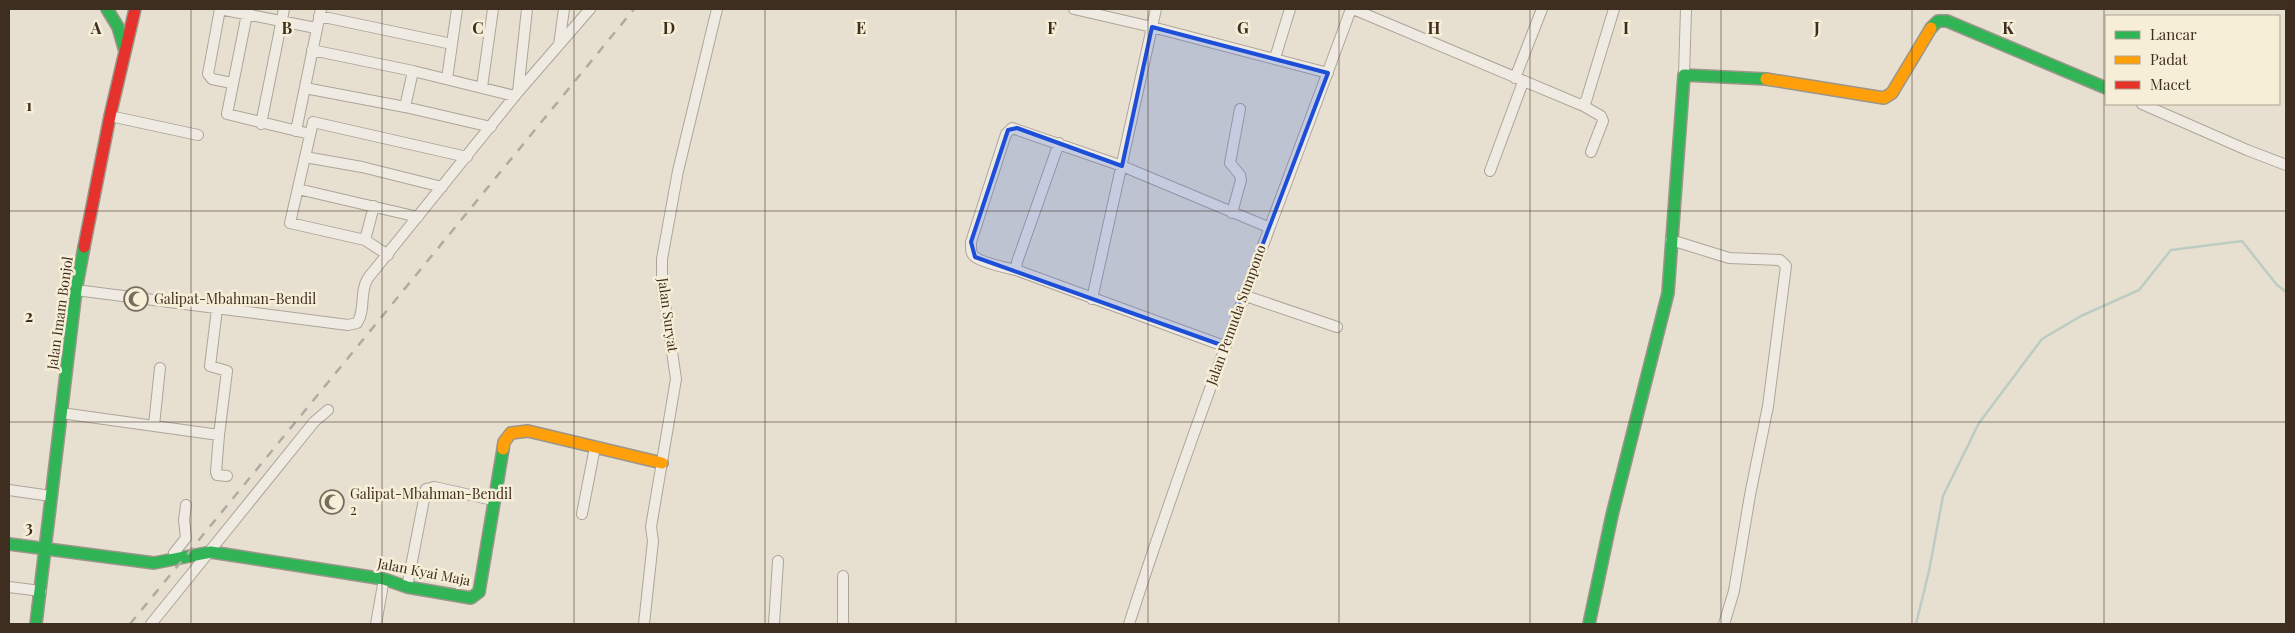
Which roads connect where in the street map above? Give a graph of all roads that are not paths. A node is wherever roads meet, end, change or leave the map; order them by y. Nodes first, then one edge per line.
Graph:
1 (135, 9) edge
2 (220, 9) edge
3 (284, 9) edge
4 (455, 9) edge
5 (493, 9) edge
6 (527, 9) edge
7 (564, 9) edge
8 (590, 9) edge
9 (717, 9) edge
10 (1074, 9) edge
11 (1156, 9) edge
12 (1290, 9) edge
13 (1352, 9) edge
14 (1542, 9) edge
15 (1614, 9) edge
16 (1686, 9) edge
17 (109, 11) edge
18 (247, 12) edge
19 (320, 12) edge
20 (281, 21) junction
21 (1152, 26) junction
22 (316, 28) junction
23 (452, 44) junction
24 (559, 46) junction
25 (312, 50) junction
26 (125, 51) junction
27 (1275, 58) junction
28 (413, 71) junction
29 (1328, 73) junction
30 (1684, 75) junction
31 (447, 79) junction
32 (1519, 80) junction
33 (232, 83) junction
34 (482, 87) junction
35 (305, 88) junction
36 (2105, 88) edge
37 (516, 94) junction
38 (1582, 105) junction
39 (2144, 105) edge
40 (405, 107) junction
41 (1240, 109) dead end
42 (110, 116) junction
43 (299, 120) junction
44 (313, 122) junction
45 (261, 124) junction
46 (491, 126) junction
47 (296, 131) junction
48 (310, 134) junction
49 (198, 135) dead end
50 (1059, 143) junction
51 (1591, 152) dead end
52 (467, 156) junction
53 (305, 157) junction
54 (2286, 165) edge
55 (1122, 166) junction
56 (1490, 171) dead end
57 (442, 187) junction
58 (298, 189) junction
59 (374, 206) junction
60 (1232, 213) junction
61 (418, 217) junction
62 (1268, 227) junction
63 (365, 240) junction
64 (1671, 240) junction
65 (388, 254) junction
66 (1016, 270) junction
67 (76, 290) junction
68 (1243, 295) junction
69 (1092, 298) junction
70 (217, 309) junction
71 (1337, 327) dead end
72 (1224, 346) junction
73 (160, 368) dead end
74 (328, 410) dead end
75 (61, 413) junction
76 (154, 426) junction
77 (219, 435) junction
78 (595, 447) junction
79 (662, 464) junction
80 (227, 476) dead end
81 (9, 490) edge
82 (51, 496) junction
83 (493, 500) junction
84 (186, 505) dead end
85 (582, 514) dead end
86 (9, 544) edge
87 (46, 549) junction
88 (211, 552) junction
89 (179, 559) junction
90 (778, 560) dead end
91 (843, 576) dead end
92 (384, 579) junction
93 (407, 586) junction
94 (9, 587) edge
95 (41, 591) junction
96 (36, 624) edge
97 (151, 624) edge
98 (376, 624) edge
99 (644, 624) edge
100 (774, 624) edge
101 (843, 624) edge
102 (1130, 624) edge
103 (1589, 624) edge
104 (1724, 624) edge

1 - 26 main road, Jalan Imam Bonjol
2 - 18 street
2 - 33 street
3 - 20 street
4 - 23 street
5 - 34 street
6 - 37 street
7 - 24 street
8 - 24 street
9 - 79 street, Jalan Suryat
10 - 21 street
11 - 21 street
12 - 27 street
13 - 29 street, Jalan Pemuda Sumpono
13 - 32 street
14 - 32 street
15 - 38 street
16 - 30 street
17 - 26 main road
18 - 20 street
18 - 33 street
19 - 22 street
19 - 23 street
20 - 22 street
20 - 45 street
21 - 27 street
21 - 55 street
22 - 25 street
23 - 31 street
24 - 37 street
25 - 28 street
25 - 35 street
26 - 42 main road, Jalan Imam Bonjol
27 - 29 street
28 - 31 street
28 - 40 street
29 - 62 street, Jalan Pemuda Sumpono
30 - 36 main road
30 - 64 main road
31 - 34 street
32 - 38 street
32 - 56 street
33 - 45 street
34 - 37 street
35 - 40 street
35 - 43 street
37 - 46 street
38 - 51 street
39 - 54 street
40 - 46 street
41 - 60 street
42 - 49 street
42 - 67 main road, Jalan Imam Bonjol
43 - 44 street
43 - 47 street
44 - 48 street
44 - 52 street
45 - 47 street
46 - 52 street
47 - 48 street
48 - 53 street
50 - 55 street
50 - 66 street
50 - 66 street
52 - 57 street
53 - 57 street
53 - 58 street
55 - 60 street
55 - 69 street
57 - 61 street
58 - 59 street
58 - 63 street
59 - 61 street
59 - 63 street
60 - 62 street
61 - 65 street
62 - 68 street, Jalan Pemuda Sumpono
63 - 65 street
64 - 103 main road
64 - 104 street
65 - 70 street
66 - 69 street
67 - 70 street
67 - 75 main road, Jalan Imam Bonjol
68 - 71 street
68 - 72 street, Jalan Pemuda Sumpono
69 - 72 street
70 - 77 street
72 - 102 street, Jalan Pemuda Sumpono
73 - 76 street
74 - 88 street
75 - 76 street
75 - 82 main road, Jalan Imam Bonjol
76 - 77 street
77 - 80 street
78 - 79 main road, Jalan Kyai Maja
78 - 83 main road, Jalan Kyai Maja
78 - 85 street
79 - 99 street, Jalan Suryat
81 - 82 street
82 - 87 main road, Jalan Imam Bonjol
83 - 93 main road, Jalan Kyai Maja
83 - 93 street
84 - 89 street
86 - 87 main road, Jalan Kyai Maja
87 - 89 main road, Jalan Kyai Maja
87 - 95 main road, Jalan Imam Bonjol
88 - 89 main road, Jalan Kyai Maja
88 - 92 main road, Jalan Kyai Maja
88 - 97 street
90 - 100 street
91 - 101 street
92 - 93 main road, Jalan Kyai Maja
92 - 98 street
94 - 95 street
95 - 96 main road, Jalan Imam Bonjol

